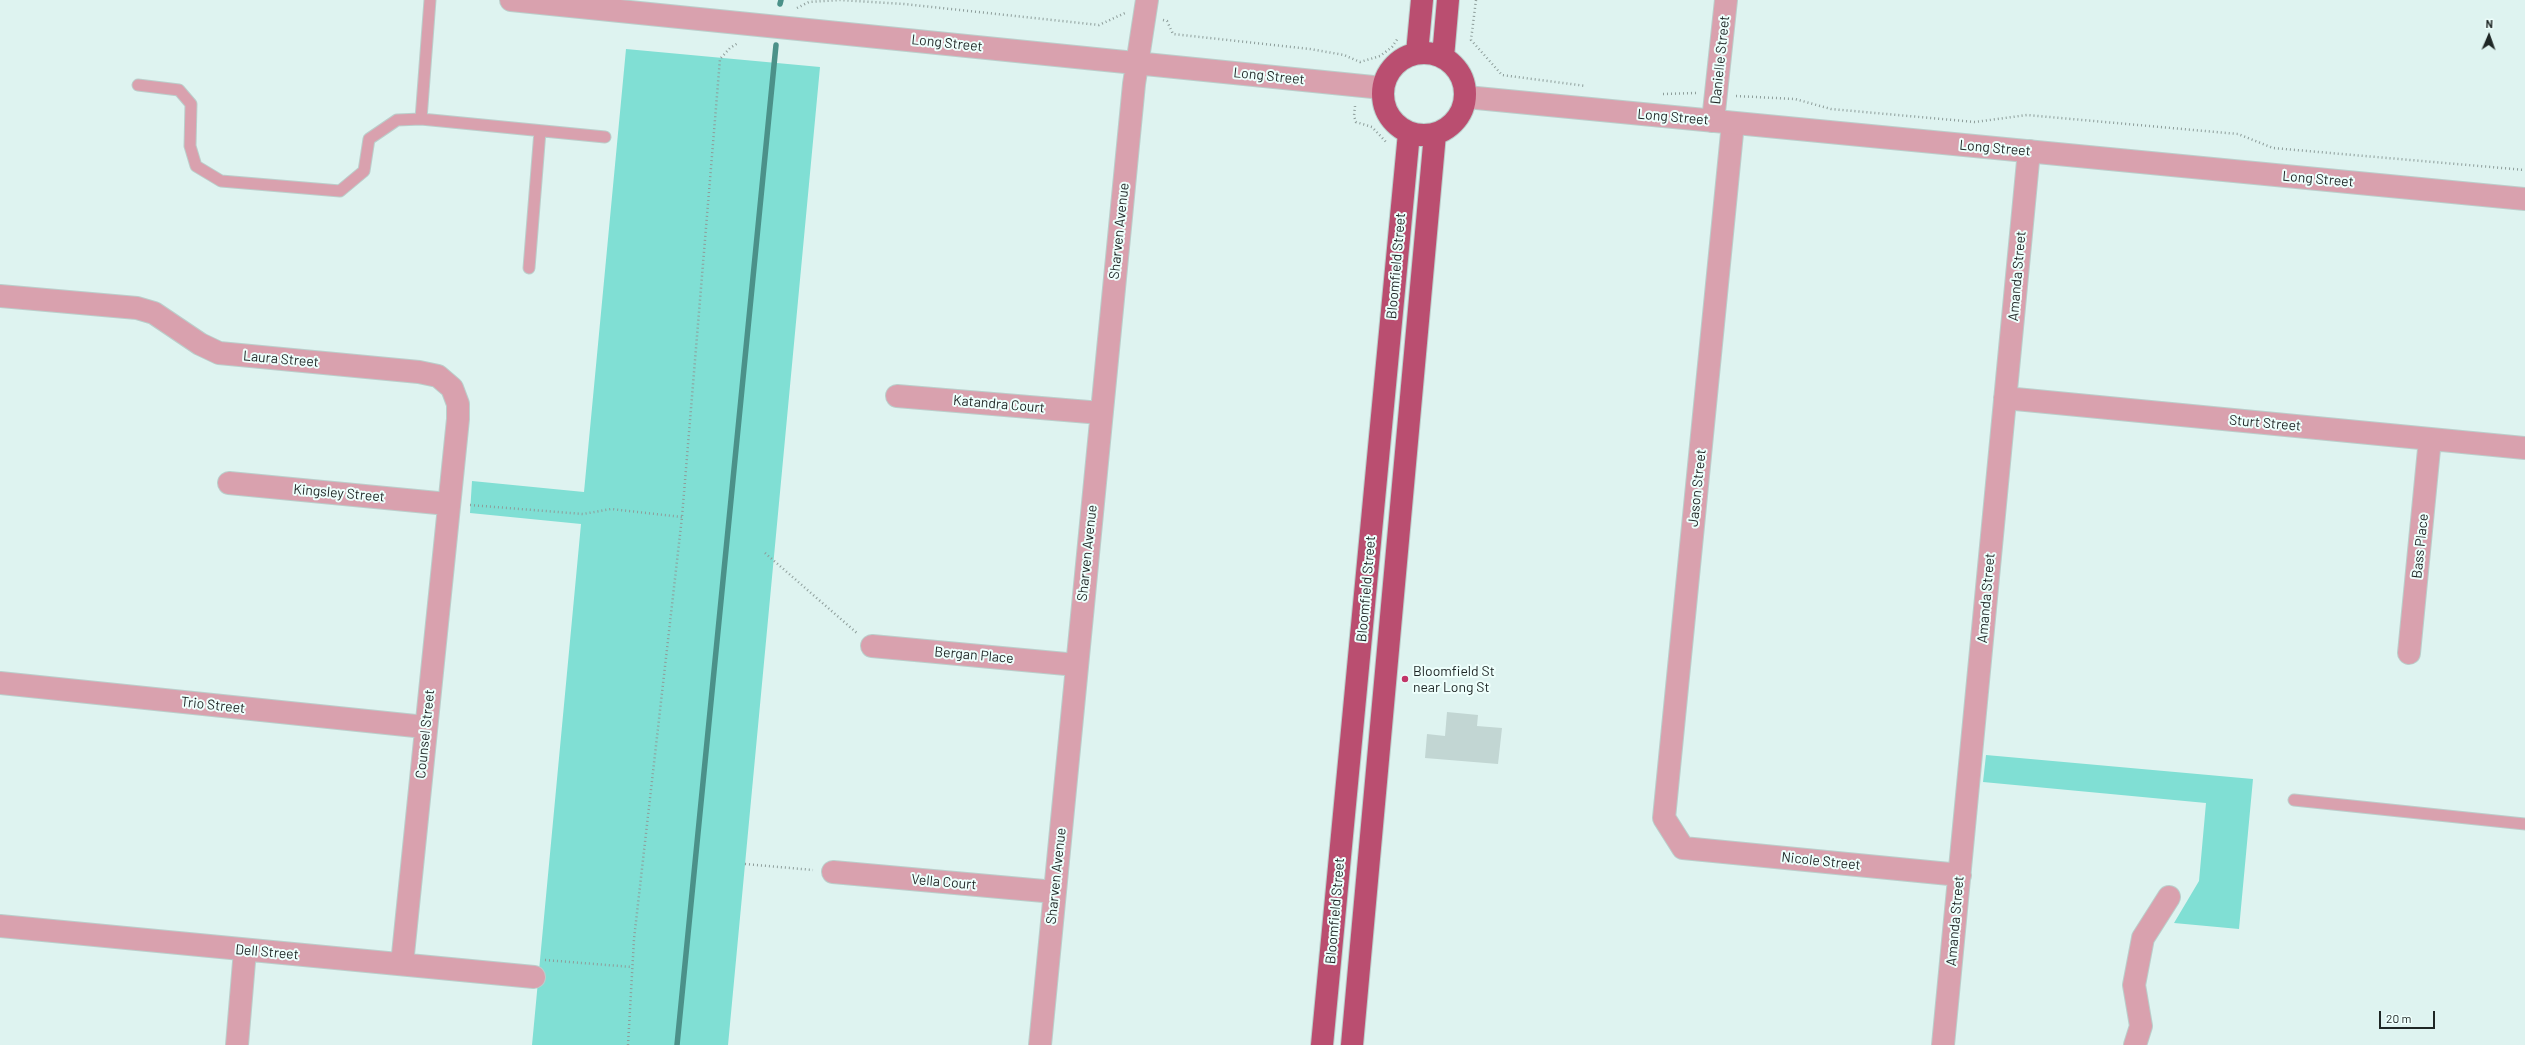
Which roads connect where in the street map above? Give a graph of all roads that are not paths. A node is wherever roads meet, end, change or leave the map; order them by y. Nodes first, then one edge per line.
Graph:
1 (430, 0) edge
2 (511, 0) edge
3 (1422, 0) edge
4 (1448, 0) edge
5 (1726, 0) edge
6 (1146, 9) edge
7 (1417, 53) junction
8 (1443, 56) junction
9 (1139, 62) junction
10 (138, 85) dead end
11 (1383, 88) junction
12 (1466, 97) junction
13 (421, 119) junction
14 (1723, 122) junction
15 (540, 131) junction
16 (1409, 133) junction
17 (1435, 134) junction
18 (605, 137) dead end
19 (2029, 151) junction
20 (2525, 199) edge
21 (529, 268) dead end
22 (0, 296) edge
23 (897, 396) dead end
24 (2005, 398) junction
25 (1101, 413) junction
26 (2430, 439) junction
27 (2525, 448) edge
28 (229, 483) dead end
29 (448, 504) junction
30 (872, 646) road end
31 (2409, 653) dead end
32 (1077, 665) junction
33 (0, 683) edge
34 (425, 726) junction
35 (2294, 800) dead end
36 (2525, 824) edge
37 (1683, 848) joint
38 (833, 872) road end
39 (1960, 875) junction
40 (1054, 892) junction
41 (2169, 897) dead end
42 (0, 926) edge
43 (245, 950) junction
44 (402, 964) junction
45 (534, 977) road end
46 (237, 1045) edge
47 (1040, 1045) edge
48 (1322, 1045) edge
49 (1352, 1045) edge
50 (1943, 1045) edge
51 (2135, 1045) edge

1 - 13 lane
2 - 9 street, Long Street
3 - 7 highway
4 - 8 highway
5 - 14 street, Danielle Street
6 - 9 street, Sharven Avenue
7 - 8 highway
7 - 11 highway
8 - 12 highway
9 - 11 street, Long Street
9 - 25 street, Sharven Avenue
10 - 13 lane
11 - 16 highway
12 - 14 street, Long Street
12 - 17 highway
13 - 15 lane
14 - 19 street, Long Street
14 - 37 street, Jason Street
15 - 18 lane
15 - 21 lane
16 - 17 highway
16 - 48 highway, Bloomfield Street
17 - 49 highway, Bloomfield Street
19 - 20 street, Long Street
19 - 24 street, Amanda Street
22 - 29 street, Laura Street
23 - 25 street, Katandra Court
24 - 26 street, Sturt Street
24 - 39 street, Amanda Street
25 - 32 street, Sharven Avenue
26 - 27 street, Sturt Street
26 - 31 street, Bass Place
28 - 29 street, Kingsley Street
29 - 34 street, Counsel Street
30 - 32 street, Bergan Place
32 - 40 street, Sharven Avenue
33 - 34 street, Trio Street
34 - 44 street, Counsel Street
35 - 36 lane
37 - 39 street, Nicole Street
38 - 40 street, Vella Court
39 - 50 street, Amanda Street
40 - 47 street, Sharven Avenue
41 - 51 street
42 - 43 street, Dell Street
43 - 44 street, Dell Street
43 - 46 street
44 - 45 street, Dell Street

